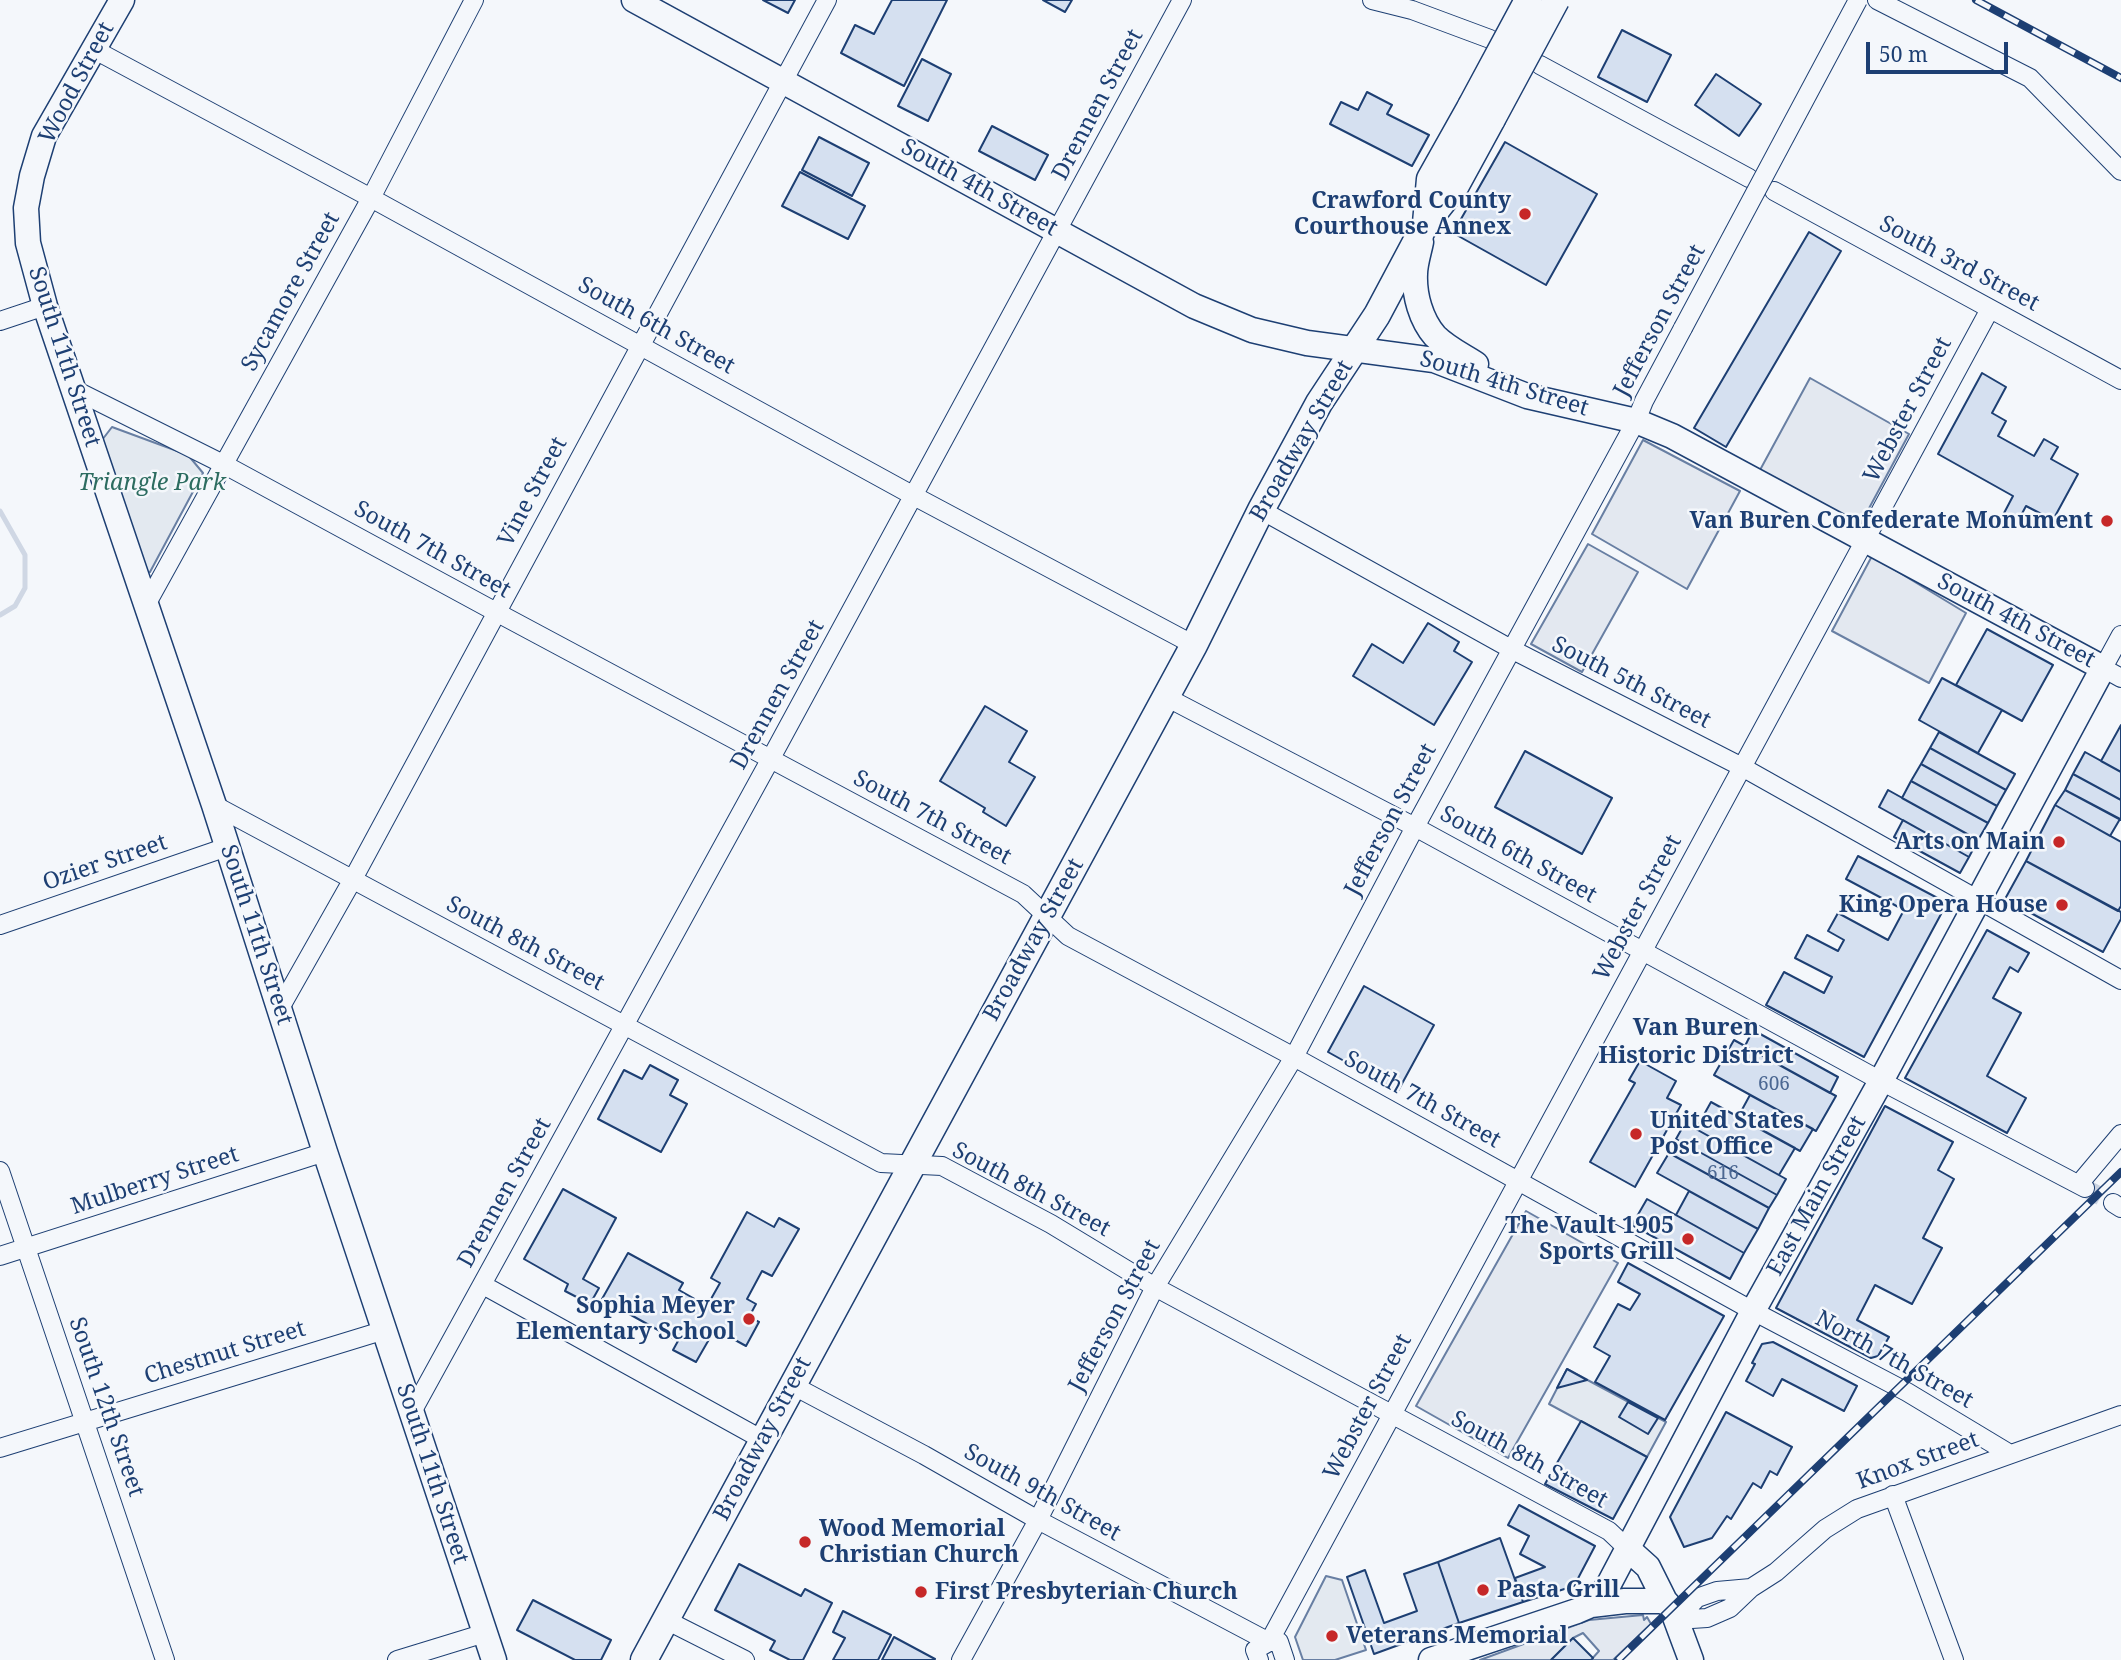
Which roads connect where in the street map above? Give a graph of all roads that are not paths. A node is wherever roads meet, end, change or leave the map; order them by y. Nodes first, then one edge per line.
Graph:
1 (122, 0) edge
2 (474, 0) edge
3 (634, 0) edge
4 (827, 0) edge
5 (1182, 0) edge
6 (1372, 0) edge
7 (1528, 0) edge
8 (1556, 0) edge
9 (1858, 0) edge
10 (1877, 0) edge
11 (1490, 39) dead end
12 (94, 50) junction
13 (1540, 65) dead end
14 (784, 80) junction
15 (1481, 112) junction
16 (2121, 171) edge
17 (1749, 178) dead end
18 (1774, 191) dead end
19 (370, 198) junction
20 (26, 208) joint
21 (1425, 226) junction
22 (1058, 231) junction
23 (45, 306) junction
24 (1990, 309) junction
25 (0, 321) edge
26 (640, 345) junction
27 (1355, 349) junction
28 (2121, 380) edge
29 (73, 389) junction
30 (1527, 396) junction
31 (1636, 421) junction
32 (225, 465) junction
33 (914, 496) junction
34 (1262, 510) junction
35 (1864, 540) junction
36 (146, 605) junction
37 (496, 612) junction
38 (2121, 635) edge
39 (1194, 645) junction
40 (1511, 649) junction
41 (2112, 673) edge
42 (1166, 696) junction
43 (770, 760) junction
44 (1742, 767) junction
45 (214, 805) junction
46 (1415, 827) junction
47 (227, 847) junction
48 (353, 879) junction
49 (1978, 901) junction
50 (1047, 916) junction
51 (0, 925) edge
52 (1642, 951) junction
53 (2121, 980) edge
54 (280, 1008) junction
55 (625, 1026) junction
56 (1294, 1057) junction
57 (1881, 1081) junction
58 (2121, 1134) edge
59 (325, 1153) junction
60 (912, 1164) junction
61 (0, 1171) edge
62 (1518, 1181) junction
63 (26, 1248) junction
64 (0, 1256) edge
65 (483, 1285) junction
66 (1155, 1287) junction
67 (1753, 1311) junction
68 (385, 1330) junction
69 (792, 1385) junction
70 (412, 1412) junction
71 (1393, 1414) junction
72 (2121, 1415) edge
73 (85, 1421) junction
74 (763, 1440) junction
75 (0, 1448) edge
76 (2010, 1454) junction
77 (1893, 1495) junction
78 (1038, 1520) junction
79 (1628, 1549) junction
80 (1591, 1605) junction
81 (1671, 1611) junction
82 (666, 1619) junction
83 (485, 1633) junction
84 (1269, 1642) junction
85 (1447, 1658) edge
86 (165, 1660) edge
87 (397, 1660) edge
88 (494, 1660) edge
89 (644, 1660) edge
90 (745, 1660) edge
91 (961, 1660) edge
92 (1259, 1660) edge
93 (1285, 1660) edge
94 (1690, 1660) edge
95 (1954, 1660) edge

1 - 12 street, Wood Street
2 - 19 street, Sycamore Street
3 - 14 street, South 4th Street
4 - 14 street, Vine Street
5 - 22 street, Drennen Street
6 - 11 street
7 - 15 main road, bridge
8 - 15 main road, bridge
9 - 31 street, Jefferson Street, bridge
10 - 16 street
12 - 19 street, South 6th Street
12 - 20 street, Wood Street
13 - 17 street
14 - 22 street, South 4th Street
14 - 26 street, Vine Street
15 - 21 main road, Broadway Street
18 - 24 street, South 3rd Street
19 - 26 street, South 6th Street
19 - 32 street, Sycamore Street
20 - 23 street, South 11th Street
21 - 27 main road, Broadway Street
21 - 30 street
22 - 27 street, South 4th Street
22 - 33 street, Drennen Street
23 - 25 street
23 - 29 street, South 11th Street
24 - 28 street, South 3rd Street
24 - 35 street, Webster Street
26 - 33 street, South 6th Street
26 - 37 street, Vine Street
27 - 30 street, South 4th Street
27 - 34 main road, Broadway Street
29 - 32 street, South 7th Street
29 - 36 street, South 11th Street
30 - 31 street, South 4th Street
31 - 35 street, South 4th Street
31 - 40 street, Jefferson Street
32 - 36 street, Sycamore Street
32 - 37 street, South 7th Street
33 - 39 street, South 6th Street
33 - 43 street, Drennen Street
34 - 39 main road, Broadway Street
34 - 40 street, South 5th Street
35 - 41 street, South 4th Street
35 - 44 street, Webster Street
36 - 45 street, South 11th Street
37 - 43 street, South 7th Street
37 - 48 street, Vine Street
38 - 41 street, East Main Street
39 - 42 main road, Broadway Street
40 - 44 street, South 5th Street
40 - 46 street, Jefferson Street
41 - 49 street, East Main Street
42 - 46 street, South 6th Street
42 - 50 main road, Broadway Street
43 - 50 street, South 7th Street
43 - 55 street, Drennen Street
44 - 49 street, South 5th Street
44 - 52 street, Webster Street
45 - 47 street, South 11th Street
45 - 48 street, South 8th Street
46 - 52 street, South 6th Street
46 - 56 street, Jefferson Street
47 - 51 street, Ozier Street
47 - 54 street, South 11th Street
48 - 54 street, Vine Street
48 - 55 street, South 8th Street
49 - 53 street, South 5th Street
49 - 57 street, East Main Street
50 - 56 street, South 7th Street
50 - 60 main road, Broadway Street
52 - 57 street, South 6th Street
52 - 62 street, Webster Street
54 - 59 street, South 11th Street
55 - 60 street, South 8th Street
55 - 65 street, Drennen Street
56 - 62 street, South 7th Street
56 - 66 street, Jefferson Street
57 - 58 street, South 6th Street
57 - 67 street, East Main Street
59 - 63 street, Mulberry Street
59 - 68 street, South 11th Street
60 - 66 street, South 8th Street
60 - 69 main road, Broadway Street
61 - 63 street, South 12th Street
62 - 67 street, South 7th Street
62 - 71 street, Webster Street
63 - 64 street, Mulberry Street
63 - 73 street, South 12th Street
65 - 70 street, Drennen Street
65 - 74 street
66 - 71 street, South 8th Street
66 - 78 street, Jefferson Street
67 - 76 street, North 7th Street
67 - 79 street, East Main Street
68 - 70 street, South 11th Street
68 - 73 street, Chestnut Street
69 - 74 main road, Broadway Street
69 - 78 street, South 9th Street
70 - 83 street, South 11th Street
71 - 79 street, South 8th Street
71 - 84 street, Webster Street
72 - 76 street, Knox Street
73 - 75 street, Chestnut Street
73 - 86 street, South 12th Street
74 - 82 main road, Broadway Street
76 - 77 street, Knox Street
77 - 81 street, Knox Street
77 - 95 street
78 - 84 street, South 9th Street
78 - 91 street, Jefferson Street
79 - 80 street, East Main Street
79 - 81 street
80 - 81 street
80 - 85 street
81 - 94 street
82 - 89 main road, Broadway Street
82 - 90 street
83 - 87 street
83 - 88 street, South 11th Street
84 - 92 street, Webster Street
84 - 93 street

